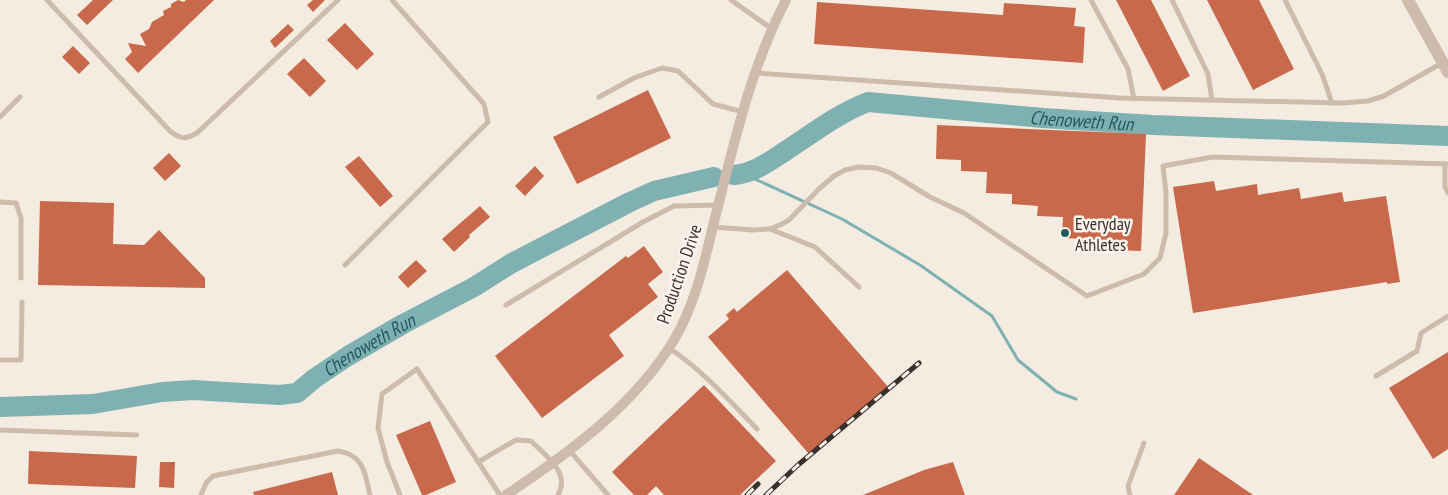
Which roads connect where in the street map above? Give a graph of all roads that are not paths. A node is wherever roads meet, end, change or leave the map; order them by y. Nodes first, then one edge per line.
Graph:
1 (47, 0) edge
2 (338, 0) edge
3 (392, 0) edge
4 (731, 0) edge
5 (786, 0) edge
6 (1091, 0) edge
7 (1172, 0) edge
8 (1285, 0) edge
9 (1408, 0) edge
10 (772, 29) junction
11 (1445, 68) edge
12 (754, 72) junction
13 (20, 97) dead end
14 (599, 97) dead end
15 (1134, 99) junction
16 (1212, 100) junction
17 (1332, 103) junction
18 (742, 112) junction
19 (0, 116) edge
20 (1446, 164) edge
21 (1448, 193) edge
22 (0, 202) edge
23 (719, 205) junction
24 (713, 227) junction
25 (769, 229) junction
26 (346, 265) dead end
27 (20, 278) dead end
28 (858, 287) dead end
29 (22, 302) dead end
30 (506, 305) dead end
31 (1448, 316) edge
32 (668, 348) junction
33 (0, 360) edge
34 (1376, 376) dead end
35 (757, 429) dead end
36 (0, 430) edge
37 (137, 435) dead end
38 (1144, 443) dead end
39 (569, 449) junction
40 (478, 462) junction
41 (552, 462) junction
42 (201, 495) edge
43 (370, 495) edge
44 (400, 495) edge
45 (500, 495) edge
46 (506, 495) edge
47 (558, 495) edge
48 (608, 495) edge
49 (1130, 495) edge

1 - 2 lane
3 - 26 lane
4 - 10 lane
5 - 10 street, Production Drive
6 - 15 lane
7 - 16 lane
8 - 17 lane
9 - 11 street
10 - 12 street, Production Drive
11 - 17 lane
12 - 15 lane
12 - 18 street, Production Drive
13 - 19 lane
14 - 18 lane
15 - 16 lane
16 - 17 lane
18 - 23 street, Production Drive
20 - 21 lane
20 - 25 lane
22 - 27 lane
23 - 24 street, Production Drive
23 - 30 lane
24 - 25 lane
24 - 32 street, Production Drive
25 - 28 lane
29 - 33 lane
31 - 34 lane
32 - 35 lane
32 - 39 street, Production Drive
36 - 37 lane
38 - 49 lane
39 - 41 street, Production Drive
39 - 48 lane
40 - 41 lane
40 - 44 lane
40 - 45 lane
41 - 46 street, Production Drive
41 - 47 lane
42 - 43 lane

